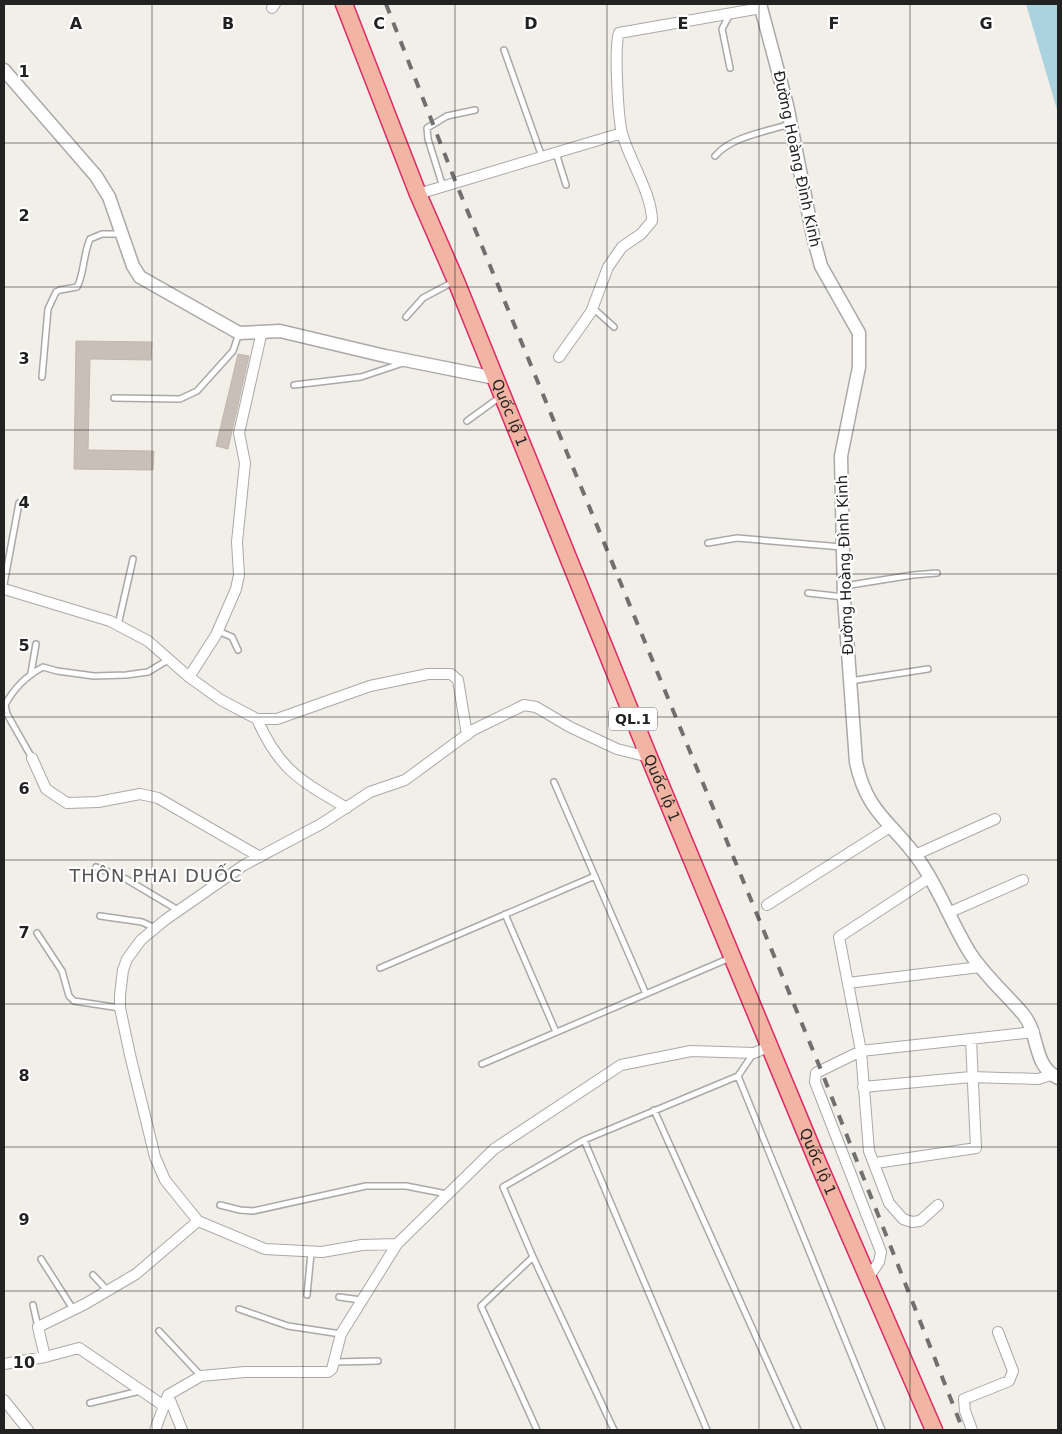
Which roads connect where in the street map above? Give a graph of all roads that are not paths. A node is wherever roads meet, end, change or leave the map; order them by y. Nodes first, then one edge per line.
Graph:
1 (344, 4) edge
2 (760, 6) edge
3 (730, 12) junction
4 (504, 50) dead end
5 (730, 68) dead end
6 (4, 70) edge
7 (476, 110) dead end
8 (791, 124) junction
9 (622, 133) junction
10 (556, 153) junction
11 (715, 156) dead end
12 (542, 157) junction
13 (566, 185) dead end
14 (443, 187) junction
15 (418, 194) junction
16 (122, 234) junction
17 (456, 281) junction
18 (593, 308) junction
19 (406, 317) dead end
20 (614, 327) dead end
21 (262, 331) junction
22 (239, 333) junction
23 (559, 357) dead end
24 (407, 360) junction
25 (42, 377) dead end
26 (495, 378) junction
27 (294, 385) dead end
28 (502, 395) junction
29 (114, 398) dead end
30 (467, 421) dead end
31 (19, 503) dead end
32 (708, 544) dead end
33 (843, 547) junction
34 (133, 559) dead end
35 (937, 574) dead end
36 (4, 584) edge
37 (4, 590) edge
38 (844, 592) junction
39 (808, 594) dead end
40 (118, 625) junction
41 (218, 632) junction
42 (36, 644) dead end
43 (238, 650) dead end
44 (168, 660) junction
45 (928, 669) dead end
46 (31, 673) junction
47 (188, 677) junction
48 (850, 682) junction
49 (257, 719) junction
50 (467, 735) junction
51 (649, 757) junction
52 (32, 758) joint
53 (554, 782) dead end
54 (347, 808) junction
55 (995, 819) dead end
56 (890, 827) junction
57 (915, 855) junction
58 (260, 857) junction
59 (96, 867) dead end
60 (595, 876) junction
61 (929, 878) junction
62 (1023, 880) dead end
63 (767, 905) dead end
64 (178, 910) junction
65 (505, 914) junction
66 (948, 914) junction
67 (100, 916) dead end
68 (155, 928) junction
69 (37, 933) dead end
70 (733, 957) junction
71 (980, 967) junction
72 (380, 968) dead end
73 (848, 983) junction
74 (646, 994) junction
75 (120, 1008) junction
76 (556, 1032) junction
77 (1034, 1032) junction
78 (970, 1040) junction
79 (770, 1046) junction
80 (861, 1051) junction
81 (754, 1053) junction
82 (482, 1064) dead end
83 (738, 1076) junction
84 (1055, 1076) edge
85 (971, 1077) junction
86 (863, 1087) junction
87 (654, 1110) junction
88 (584, 1140) junction
89 (876, 1163) junction
90 (447, 1194) junction
91 (220, 1205) dead end
92 (938, 1205) dead end
93 (198, 1221) junction
94 (397, 1244) junction
95 (311, 1252) junction
96 (533, 1257) junction
97 (41, 1259) dead end
98 (93, 1275) dead end
99 (868, 1278) junction
100 (108, 1291) junction
101 (307, 1295) dead end
102 (339, 1296) dead end
103 (362, 1300) junction
104 (33, 1305) dead end
105 (239, 1309) dead end
106 (73, 1310) junction
107 (38, 1328) junction
108 (159, 1331) dead end
109 (998, 1332) dead end
110 (341, 1334) junction
111 (45, 1358) junction
112 (378, 1361) dead end
113 (334, 1362) junction
114 (4, 1364) edge
115 (201, 1376) junction
116 (140, 1391) junction
117 (168, 1395) junction
118 (4, 1400) edge
119 (90, 1403) dead end
120 (164, 1406) junction
121 (930, 1429) edge
122 (28, 1430) edge
123 (155, 1430) edge
124 (182, 1430) edge
125 (537, 1430) edge
126 (614, 1430) edge
127 (707, 1430) edge
128 (798, 1430) edge
129 (882, 1430) edge
130 (972, 1430) edge

1 - 15 highway, Quốc lộ 1 / QL.1
2 - 3 street
2 - 8 street, Đường Hoàng Đình Kinh
3 - 5 lane
3 - 9 street
4 - 12 lane
6 - 16 street
7 - 14 lane
8 - 11 lane
8 - 33 street, Đường Hoàng Đình Kinh
9 - 10 street
9 - 18 street
10 - 12 street
10 - 13 lane
12 - 14 street
14 - 15 street
15 - 17 highway, Quốc lộ 1 / QL.1
16 - 22 street
16 - 25 lane
17 - 19 lane
17 - 26 highway, Quốc lộ 1 / QL.1
18 - 20 lane
18 - 23 street
21 - 22 street
21 - 24 street
21 - 41 street
22 - 29 lane
24 - 26 street
24 - 27 lane
26 - 28 highway, Quốc lộ 1 / QL.1
28 - 30 lane
28 - 51 highway, Quốc lộ 1 / QL.1
31 - 36 lane
32 - 33 lane
33 - 38 street, Đường Hoàng Đình Kinh
34 - 40 lane
35 - 38 lane
37 - 40 street
38 - 39 lane
38 - 48 street, Đường Hoàng Đình Kinh
40 - 44 street
41 - 43 lane
41 - 47 street
42 - 46 lane
44 - 46 lane
44 - 47 street
45 - 48 lane
46 - 52 lane
47 - 49 street
48 - 56 street, Đường Hoàng Đình Kinh
49 - 50 street
49 - 54 street
50 - 51 street
50 - 54 street
51 - 70 highway, Quốc lộ 1 / QL.1
52 - 58 street
53 - 60 lane
54 - 58 street
55 - 57 street
56 - 57 street, Đường Hoàng Đình Kinh
56 - 63 street
57 - 61 street, Đường Hoàng Đình Kinh
58 - 64 street
59 - 64 lane
60 - 65 lane
60 - 74 lane
61 - 66 street, Đường Hoàng Đình Kinh
61 - 73 street
62 - 66 street
64 - 68 street
65 - 72 lane
65 - 76 lane
66 - 71 street, Đường Hoàng Đình Kinh
67 - 68 lane
68 - 75 street
69 - 75 lane
70 - 74 lane
70 - 79 highway, Quốc lộ 1 / QL.1
71 - 73 street
71 - 77 street, Đường Hoàng Đình Kinh
73 - 80 street
74 - 76 lane
75 - 93 street
76 - 82 lane
77 - 78 street
77 - 84 street, Đường Hoàng Đình Kinh
78 - 80 street
78 - 85 street
79 - 81 street
79 - 99 highway, Quốc lộ 1 / QL.1
80 - 86 street
80 - 99 street
81 - 83 lane
81 - 90 street
83 - 87 lane
83 - 129 lane
84 - 85 street
85 - 86 street
85 - 89 street
86 - 89 street
87 - 88 lane
87 - 128 lane
88 - 96 lane
88 - 127 lane
89 - 92 street
90 - 91 lane
90 - 94 street
93 - 95 street
93 - 100 street
94 - 95 street
94 - 103 street
95 - 101 lane
96 - 125 lane
96 - 126 lane
97 - 106 lane
98 - 100 lane
99 - 121 highway, Quốc lộ 1 / QL.1
100 - 106 street
102 - 103 lane
103 - 110 street
104 - 107 lane
105 - 110 lane
106 - 107 street
107 - 111 street
108 - 115 lane
109 - 130 street
110 - 113 street
111 - 114 street
111 - 116 street
112 - 113 lane
113 - 115 street
115 - 117 street
116 - 119 lane
116 - 120 street
117 - 120 street
117 - 124 street
118 - 122 street
120 - 123 street

